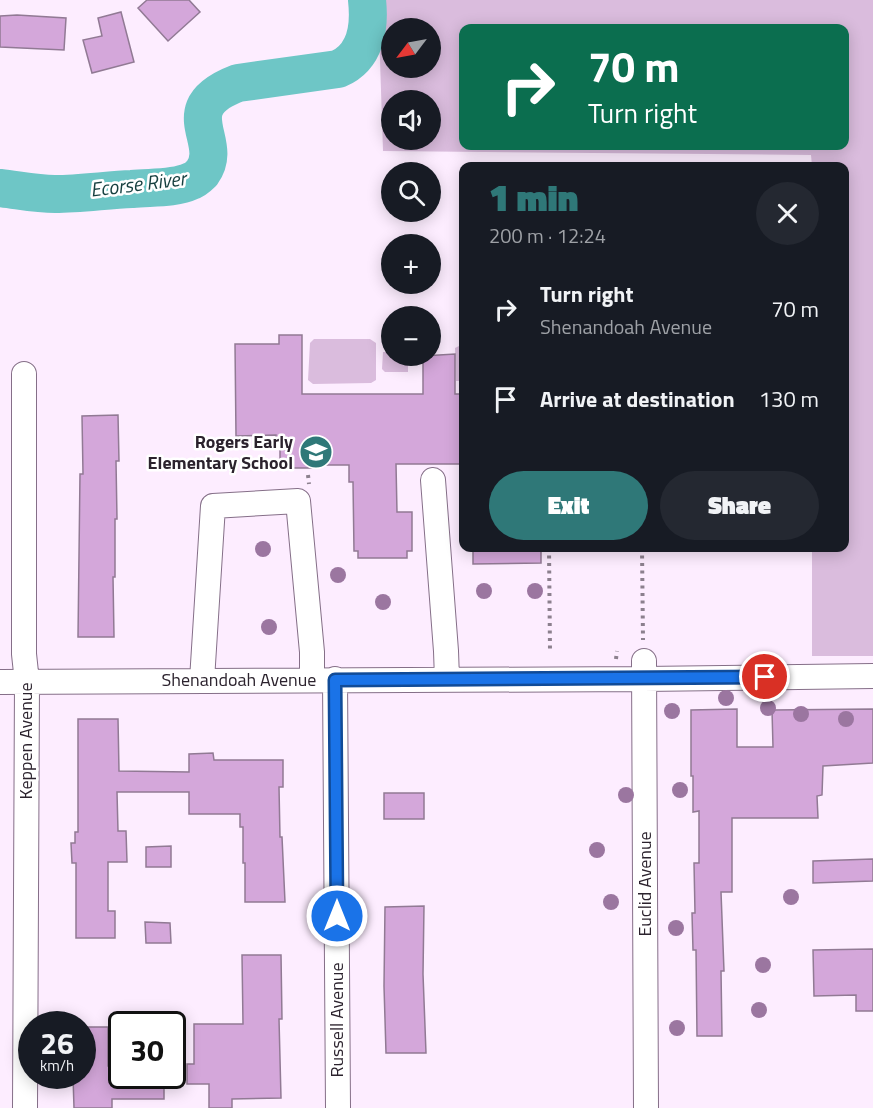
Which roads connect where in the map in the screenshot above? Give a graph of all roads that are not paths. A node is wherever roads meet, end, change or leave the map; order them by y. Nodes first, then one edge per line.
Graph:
1 (24, 374) dead end
2 (433, 480) dead end
3 (644, 662) junction
4 (873, 676) edge
5 (324, 679) junction
6 (447, 679) junction
7 (202, 680) junction
8 (0, 682) edge
9 (27, 682) junction
10 (26, 1108) edge
11 (338, 1108) edge
12 (646, 1108) edge

1 - 9 street, Keppen Avenue
2 - 6 street
3 - 4 street, Shenandoah Avenue
3 - 6 street, Shenandoah Avenue
3 - 12 street, Euclid Avenue
5 - 6 street, Shenandoah Avenue
5 - 7 street, Shenandoah Avenue
5 - 7 street, Russell Avenue
5 - 11 street, Russell Avenue
7 - 9 street, Shenandoah Avenue
8 - 9 street, Shenandoah Avenue
9 - 10 street, Keppen Avenue

